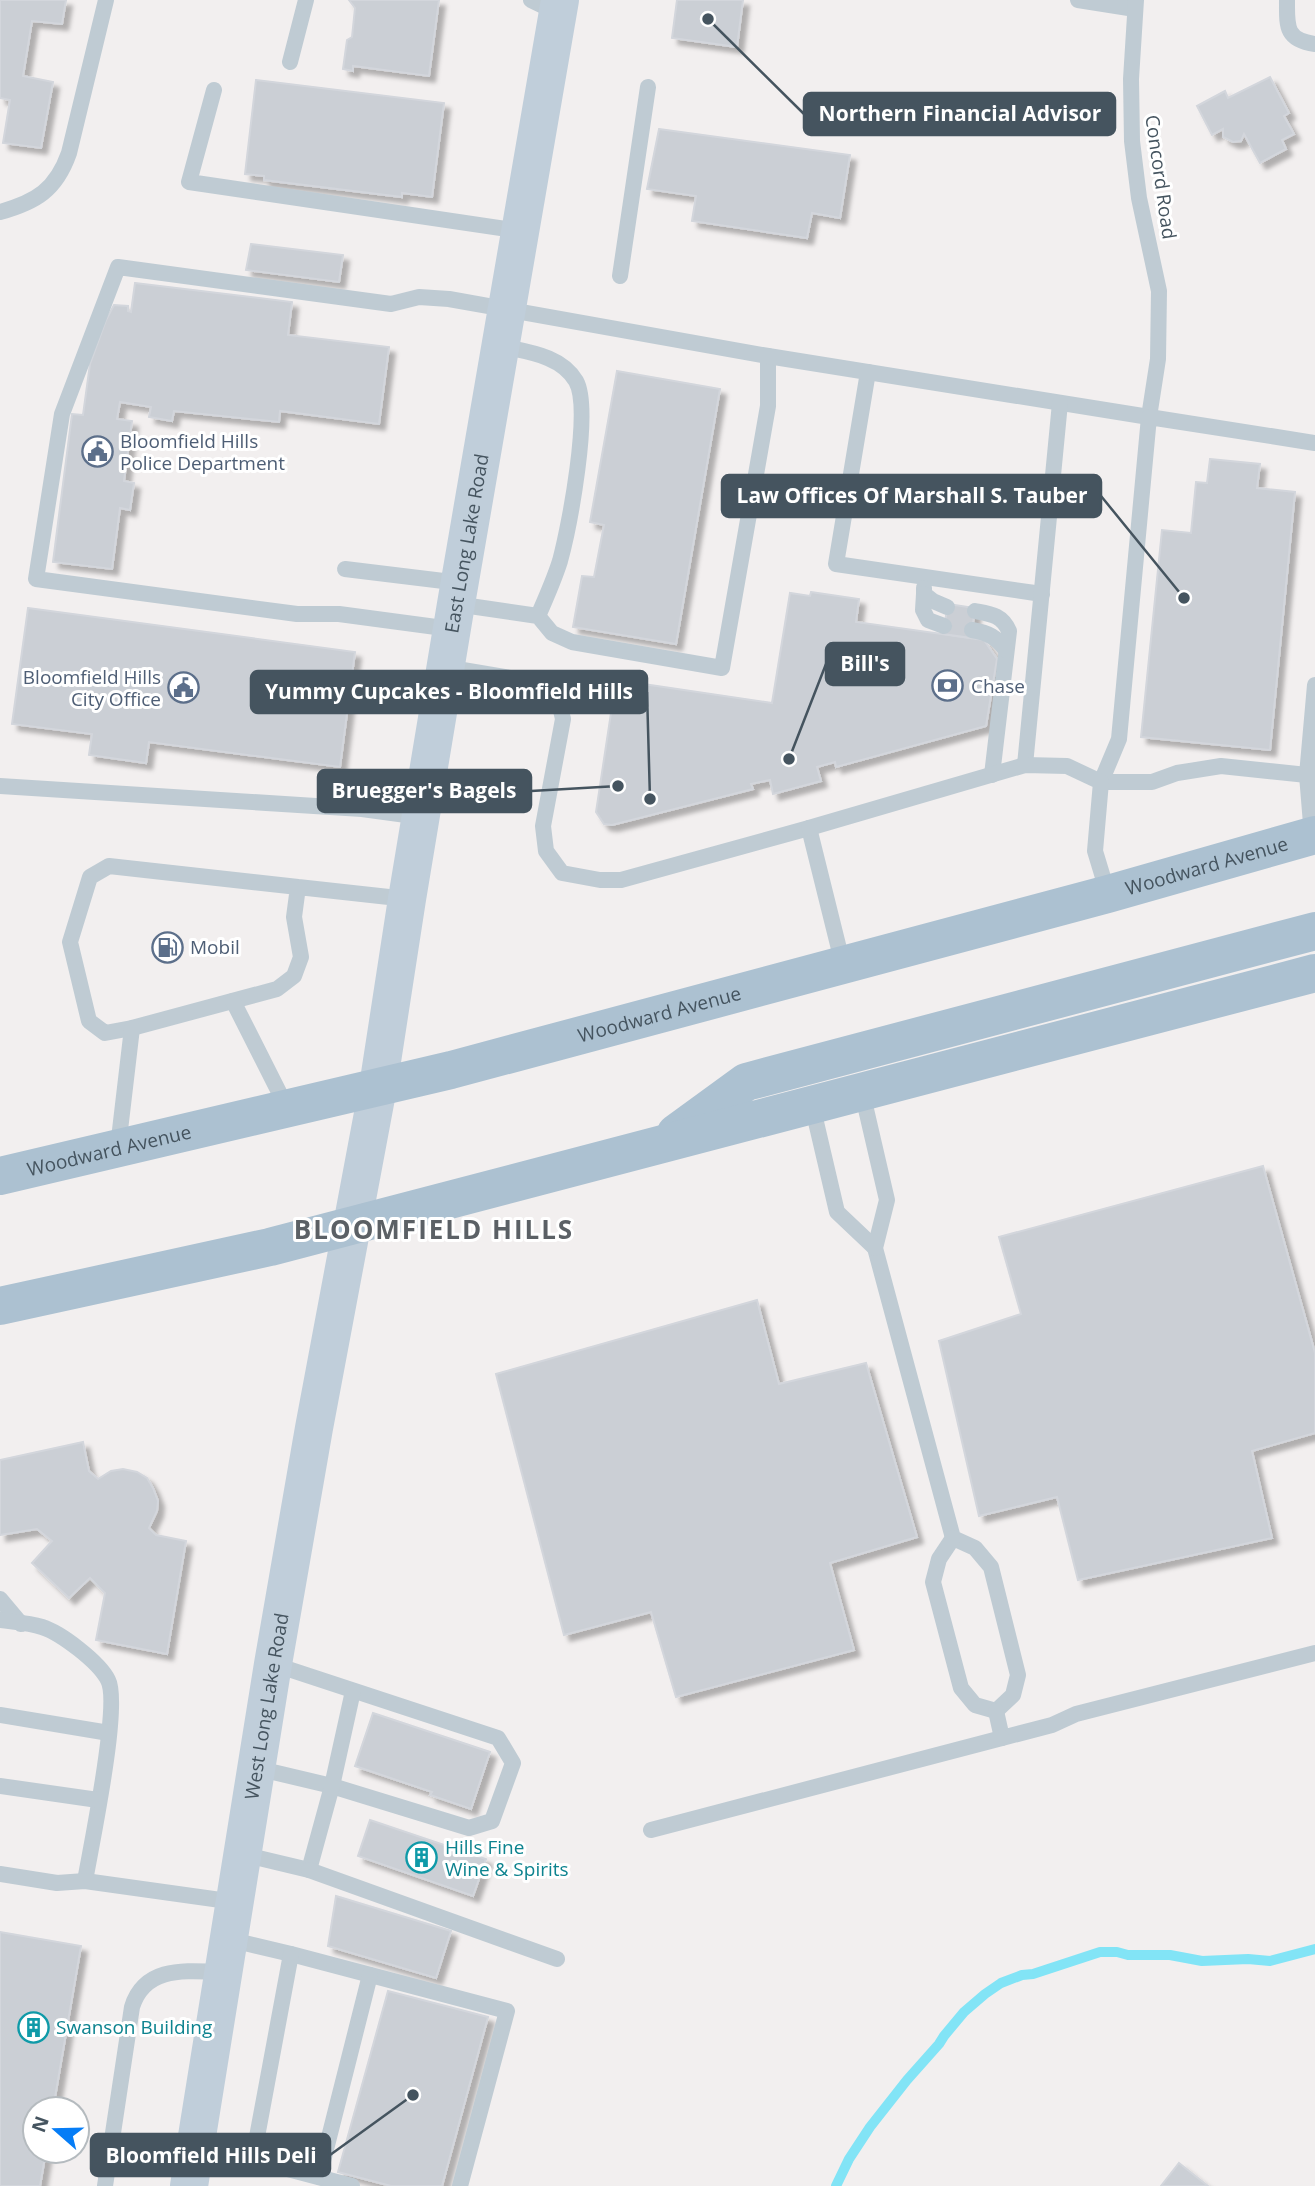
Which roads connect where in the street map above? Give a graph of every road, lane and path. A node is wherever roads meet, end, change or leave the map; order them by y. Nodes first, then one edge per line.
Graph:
1 (106, 0) edge
2 (306, 0) edge
3 (1078, 0) edge
4 (1287, 0) edge
5 (550, 4) edge
6 (1135, 4) edge
7 (1315, 44) edge
8 (290, 62) dead end
9 (648, 87) dead end
10 (214, 90) dead end
11 (0, 212) edge
12 (520, 231) junction
13 (620, 276) dead end
14 (504, 328) junction
15 (768, 356) junction
16 (868, 372) junction
17 (1060, 403) junction
18 (1149, 417) junction
19 (1315, 443) edge
20 (345, 569) dead end
21 (925, 577) junction
22 (924, 594) junction
23 (1042, 594) junction
24 (456, 605) junction
25 (947, 607) dead end
26 (975, 611) dead end
27 (538, 616) junction
28 (944, 626) dead end
29 (972, 630) dead end
30 (1006, 650) junction
31 (445, 667) junction
32 (1315, 685) edge
33 (1025, 765) junction
34 (992, 775) junction
35 (1307, 775) junction
36 (1101, 782) junction
37 (0, 786) edge
38 (421, 817) junction
39 (809, 828) junction
40 (1314, 836) edge
41 (298, 887) junction
42 (1108, 894) junction
43 (407, 899) junction
44 (1315, 931) edge
45 (843, 965) junction
46 (1315, 973) edge
47 (233, 1001) junction
48 (132, 1028) junction
49 (379, 1087) junction
50 (862, 1092) junction
51 (812, 1105) junction
52 (287, 1108) junction
53 (660, 1145) junction
54 (118, 1149) junction
55 (0, 1176) edge
56 (352, 1226) junction
57 (875, 1248) junction
58 (0, 1306) edge
59 (953, 1538) junction
60 (0, 1599) edge
61 (0, 1620) edge
62 (21, 1624) junction
63 (1315, 1653) edge
64 (273, 1664) junction
65 (353, 1691) junction
66 (996, 1711) junction
67 (0, 1715) edge
68 (109, 1733) junction
69 (1002, 1738) junction
70 (256, 1768) junction
71 (0, 1786) edge
72 (332, 1786) junction
73 (98, 1800) junction
74 (651, 1830) dead end
75 (242, 1854) junction
76 (309, 1870) junction
77 (0, 1874) edge
78 (85, 1881) junction
79 (235, 1902) junction
80 (291, 1954) junction
81 (226, 1956) junction
82 (557, 1959) dead end
83 (370, 1975) junction
84 (195, 2145) junction
85 (254, 2153) junction
86 (319, 2177) junction
87 (105, 2186) edge
88 (189, 2186) edge
89 (352, 2186) edge
90 (460, 2186) edge

1 - 11 lane
2 - 8 lane
3 - 6 lane
4 - 7 lane
5 - 12 main road, East Long Lake Road
6 - 18 lane, Concord Road
9 - 13 lane
10 - 12 lane
12 - 14 main road, East Long Lake Road
14 - 15 lane
14 - 24 main road, East Long Lake Road
14 - 24 lane
14 - 27 lane
15 - 16 lane
15 - 27 lane
16 - 17 lane
16 - 21 lane
17 - 18 lane
17 - 23 lane
18 - 19 lane
18 - 36 lane, Concord Road
20 - 24 lane
21 - 22 lane
21 - 23 lane
22 - 25 lane
22 - 28 lane
23 - 33 lane
24 - 27 lane
24 - 31 main road, East Long Lake Road
26 - 30 lane
29 - 30 lane
30 - 34 lane
31 - 38 main road, East Long Lake Road
31 - 39 lane
32 - 35 lane
33 - 34 lane
33 - 36 lane
34 - 39 lane
35 - 36 lane
35 - 40 lane
36 - 42 lane, Concord Road
37 - 38 lane
38 - 43 main road, East Long Lake Road
39 - 45 lane
40 - 42 main road, Woodward Avenue
41 - 43 lane
41 - 47 lane
41 - 48 lane
42 - 45 main road, Woodward Avenue
43 - 49 main road, East Long Lake Road
44 - 53 main road
45 - 49 main road, Woodward Avenue
46 - 50 main road
47 - 48 lane
47 - 52 lane
48 - 54 lane
49 - 52 main road, Woodward Avenue
49 - 56 main road, West Long Lake Road
50 - 51 main road
50 - 57 lane
51 - 53 main road
51 - 57 lane
52 - 54 main road, Woodward Avenue
53 - 56 main road
54 - 55 main road, Woodward Avenue
56 - 58 main road
56 - 64 main road, West Long Lake Road
57 - 59 lane
59 - 66 lane
59 - 66 lane
60 - 62 lane
61 - 62 lane
62 - 68 lane
63 - 69 lane
64 - 65 lane
64 - 70 main road, West Long Lake Road
65 - 72 lane
65 - 72 lane
66 - 69 lane
67 - 68 lane
68 - 73 lane
69 - 74 lane
70 - 72 lane
70 - 75 main road, West Long Lake Road
71 - 73 lane
72 - 76 lane
73 - 78 lane
75 - 76 lane
75 - 79 main road, West Long Lake Road
76 - 82 lane
77 - 78 lane
78 - 79 lane
79 - 81 main road, West Long Lake Road
80 - 81 lane
80 - 83 lane
80 - 85 lane
81 - 84 main road, West Long Lake Road
81 - 87 lane
83 - 86 lane
83 - 90 lane
84 - 85 lane
84 - 88 main road, West Long Lake Road
85 - 86 lane
86 - 89 lane

